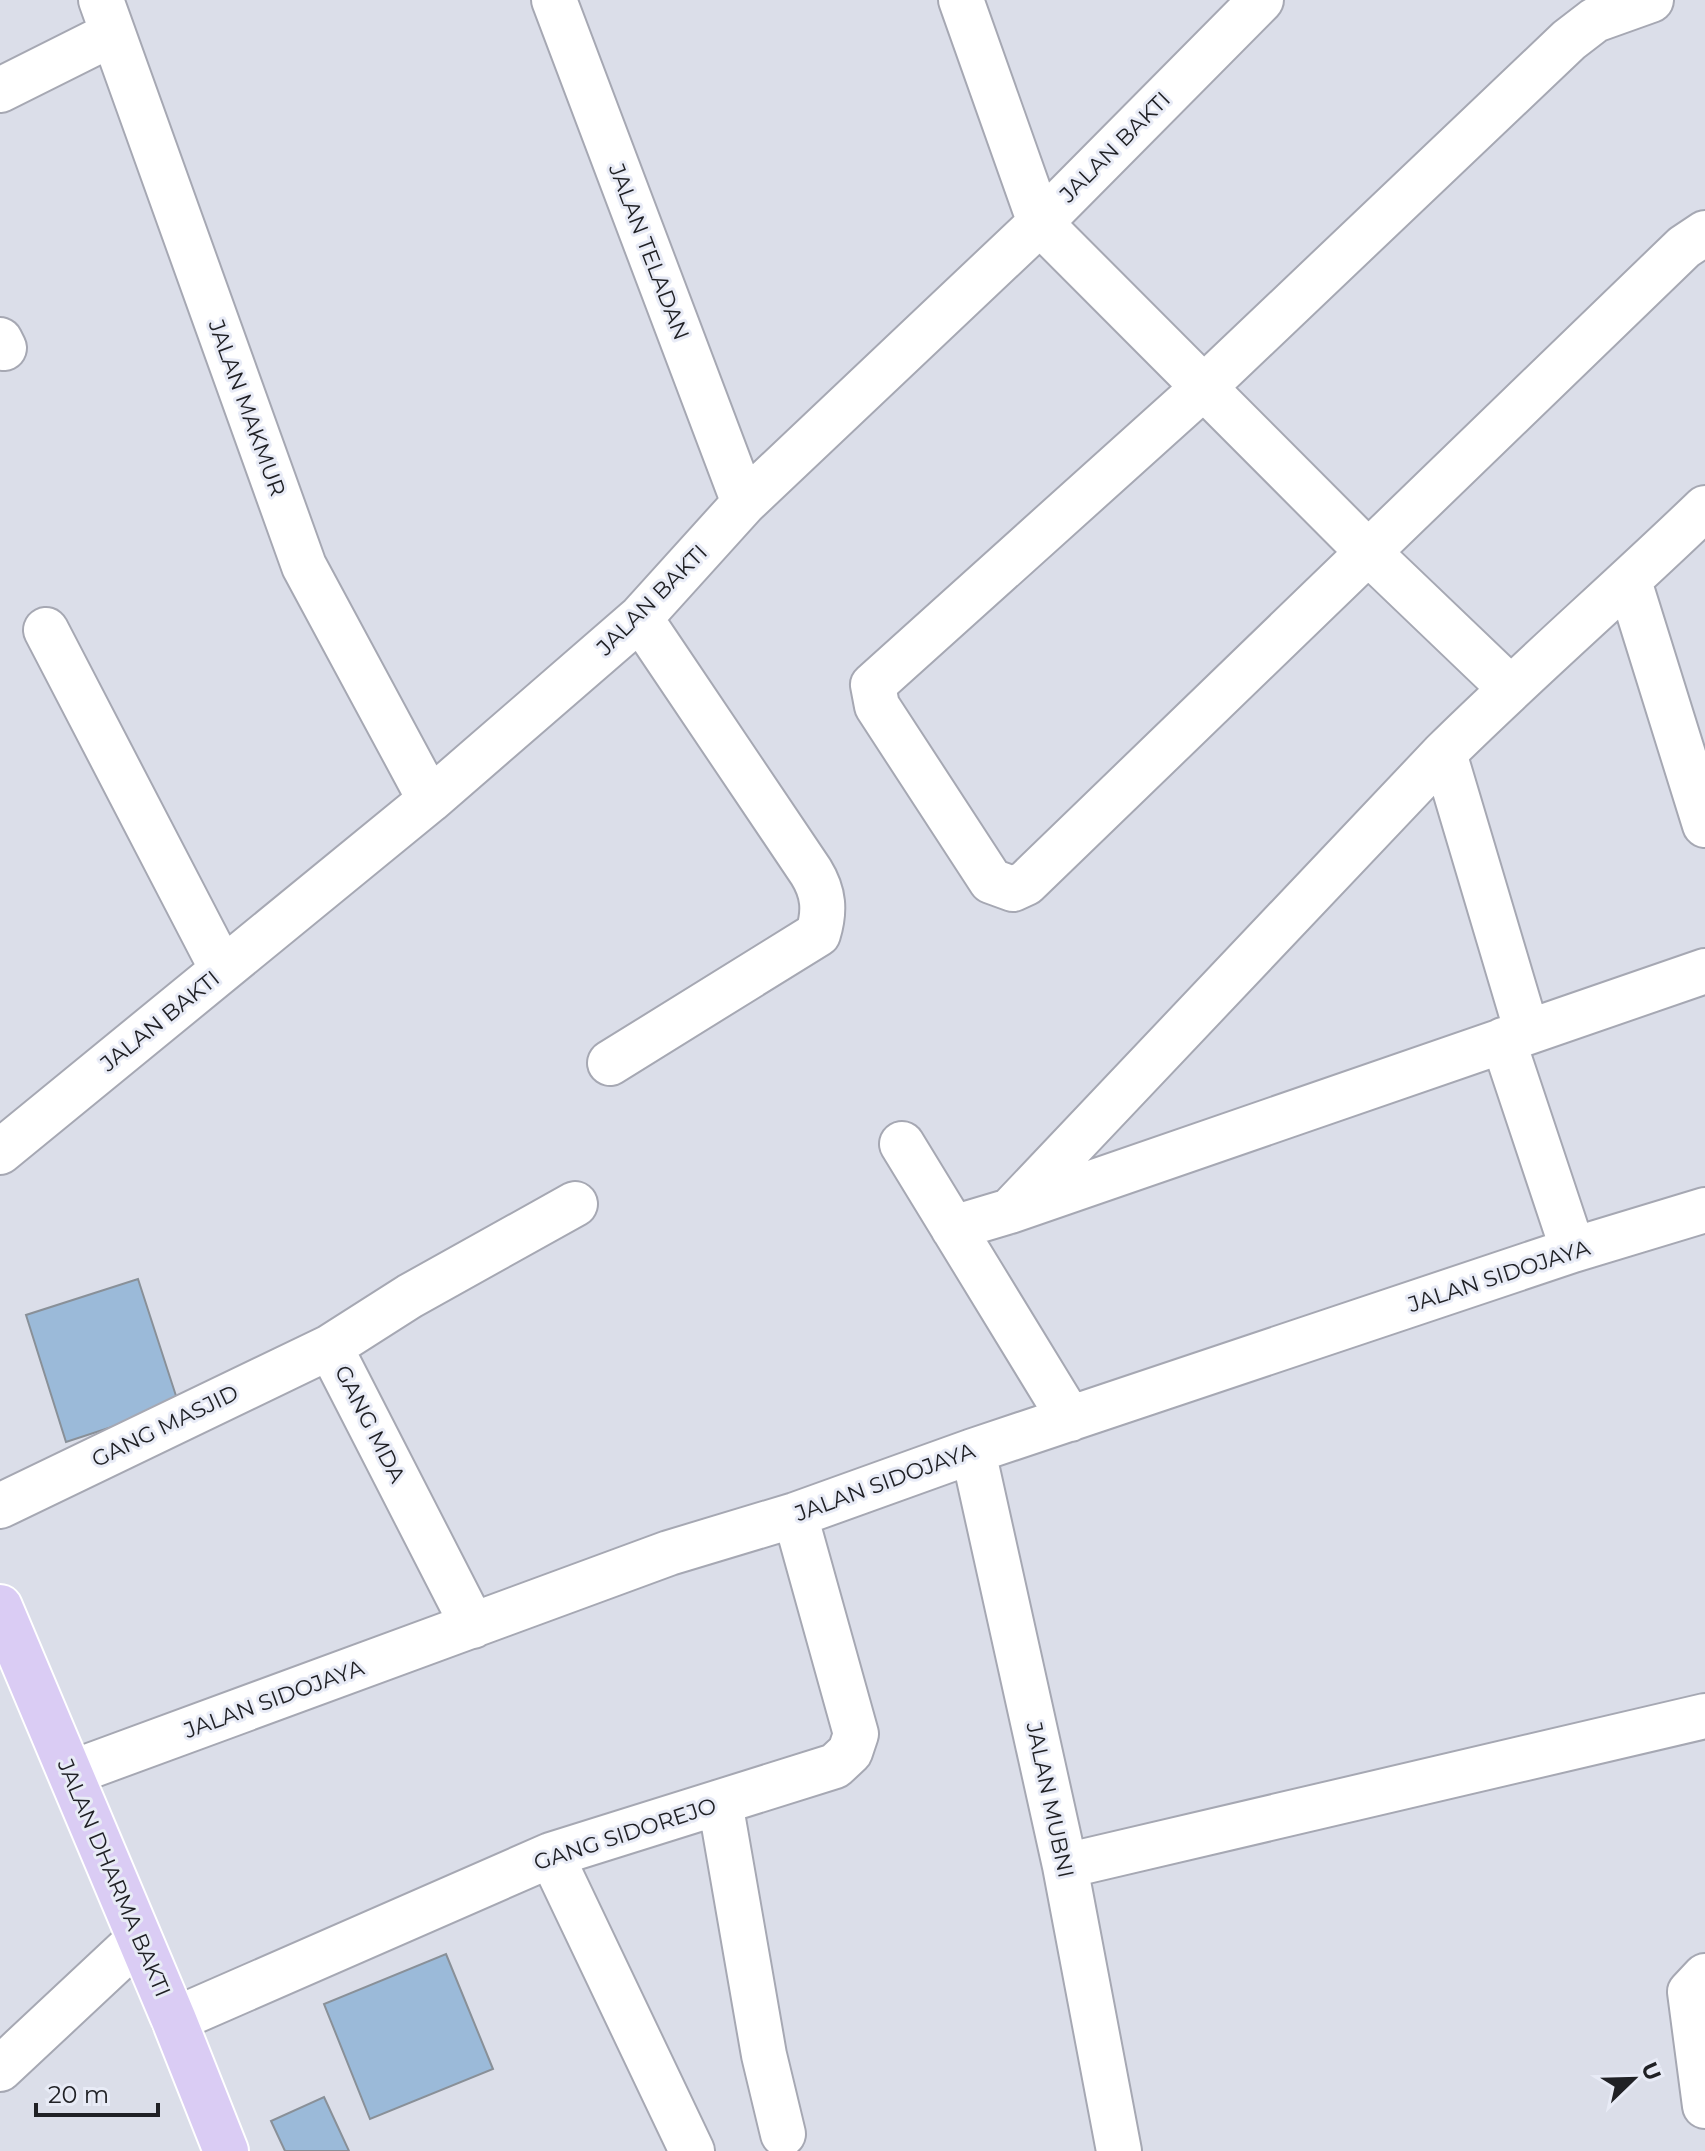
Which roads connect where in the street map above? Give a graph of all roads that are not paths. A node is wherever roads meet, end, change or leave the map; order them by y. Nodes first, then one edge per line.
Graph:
1 (554, 0) edge
2 (961, 0) edge
3 (1261, 0) edge
4 (1651, 0) edge
5 (107, 17) edge
6 (0, 90) edge
7 (1040, 223) junction
8 (1705, 233) edge
9 (1203, 388) junction
10 (744, 503) junction
11 (1705, 508) edge
12 (1368, 552) junction
13 (1629, 581) junction
14 (640, 618) junction
15 (46, 630) dead end
16 (1510, 688) junction
17 (1444, 753) junction
18 (430, 800) junction
19 (1705, 825) edge
20 (222, 969) junction
21 (1705, 971) edge
22 (1515, 1036) junction
23 (610, 1063) dead end
24 (902, 1144) dead end
25 (0, 1152) edge
26 (575, 1204) dead end
27 (1705, 1210) edge
28 (1010, 1211) junction
29 (953, 1228) junction
30 (1573, 1250) junction
31 (330, 1347) junction
32 (1070, 1419) junction
33 (973, 1451) junction
34 (0, 1506) edge
35 (795, 1515) junction
36 (0, 1607) edge
37 (473, 1626) junction
38 (1705, 1716) edge
39 (71, 1773) junction
40 (720, 1802) junction
41 (551, 1855) junction
42 (1065, 1866) junction
43 (139, 1939) junction
44 (1705, 1976) edge
45 (174, 2020) junction
46 (0, 2069) edge
47 (1705, 2106) edge
48 (783, 2134) dead end
49 (226, 2151) edge
50 (692, 2151) edge
51 (1119, 2151) edge

1 - 10 street, JALAN TELADAN
2 - 7 street
3 - 7 street, JALAN BAKTI
4 - 9 street
5 - 6 street
5 - 18 street, JALAN MAKMUR
7 - 9 street
7 - 10 street, JALAN BAKTI
8 - 12 street
9 - 12 street
9 - 12 street
10 - 14 street, JALAN BAKTI
11 - 13 street
12 - 16 street
13 - 16 street
13 - 19 street
14 - 18 street, JALAN BAKTI
14 - 23 street
15 - 20 street
16 - 17 street
17 - 22 street
17 - 28 street
18 - 20 street, JALAN BAKTI
20 - 25 street, JALAN BAKTI
21 - 22 street
22 - 28 street
22 - 30 street
24 - 29 street
26 - 31 street, GANG MDA
27 - 30 street, JALAN SIDOJAYA
28 - 29 street
29 - 32 street
30 - 32 street, JALAN SIDOJAYA
31 - 34 street, GANG MASJID
31 - 37 street, GANG MDA
32 - 33 street, JALAN SIDOJAYA
33 - 35 street, JALAN SIDOJAYA
33 - 42 street, JALAN MUBNI
35 - 37 street, JALAN SIDOJAYA
35 - 40 street, GANG SIDOREJO
36 - 39 main road, JALAN DHARMA BAKTI
37 - 39 street, JALAN SIDOJAYA
38 - 42 street
39 - 43 main road, JALAN DHARMA BAKTI
40 - 41 street, GANG SIDOREJO
40 - 48 street
41 - 45 street, GANG SIDOREJO
41 - 50 street
42 - 51 street, JALAN MUBNI
43 - 45 main road, JALAN DHARMA BAKTI
43 - 46 street
44 - 47 street
45 - 49 main road, JALAN DHARMA BAKTI

